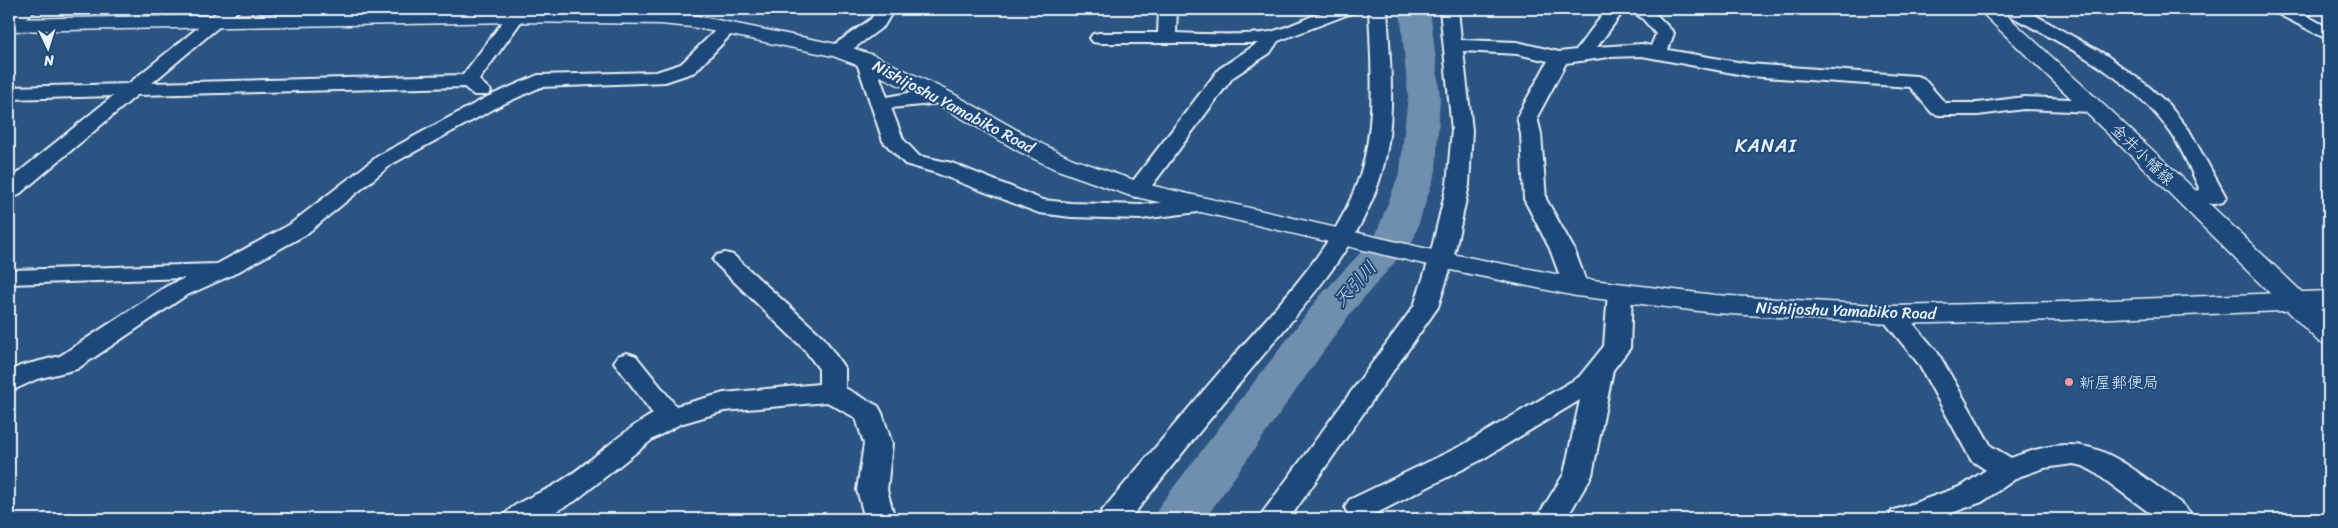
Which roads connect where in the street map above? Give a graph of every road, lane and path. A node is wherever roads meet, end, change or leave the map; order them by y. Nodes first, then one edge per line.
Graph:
1 (28, 9) edge
2 (231, 9) edge
3 (885, 9) edge
4 (1168, 9) edge
5 (1346, 9) edge
6 (1378, 9) edge
7 (1449, 9) edge
8 (1616, 9) edge
9 (1637, 9) edge
10 (1988, 9) edge
11 (2011, 9) edge
12 (2282, 9) edge
13 (666, 13) edge
14 (516, 16) junction
15 (9, 21) edge
16 (213, 22) junction
17 (9, 25) edge
18 (728, 28) junction
19 (2329, 35) edge
20 (1272, 37) junction
21 (1099, 38) dead end
22 (1167, 38) junction
23 (1453, 45) junction
24 (838, 51) junction
25 (1658, 53) junction
26 (1582, 55) junction
27 (1559, 58) junction
28 (865, 60) junction
29 (469, 81) junction
30 (130, 90) junction
31 (9, 93) edge
32 (942, 98) junction
33 (494, 101) junction
34 (881, 104) junction
35 (2092, 106) junction
36 (1136, 190) junction
37 (9, 191) edge
38 (2188, 198) junction
39 (1198, 205) junction
40 (1346, 238) junction
41 (1434, 258) junction
42 (725, 260) dead end
43 (224, 270) junction
44 (9, 277) edge
45 (1576, 287) junction
46 (1620, 292) junction
47 (2329, 300) edge
48 (2294, 302) junction
49 (1892, 315) junction
50 (2329, 335) edge
51 (627, 362) dead end
52 (1600, 369) junction
53 (9, 383) edge
54 (831, 392) junction
55 (670, 417) junction
56 (2008, 470) junction
57 (1360, 508) dead end
58 (517, 519) edge
59 (880, 519) edge
60 (1113, 519) edge
61 (1273, 519) edge
62 (1551, 519) edge
63 (1903, 519) edge
64 (2179, 519) edge

1 - 15 main road
2 - 16 street
3 - 24 street
4 - 22 street
5 - 20 street
6 - 40 street
7 - 23 street
8 - 26 street
9 - 25 street
10 - 35 main road, 金井小幡線
11 - 38 street
12 - 19 street
13 - 14 main road, Nishijoshu Yamabiko Road
13 - 18 main road, Nishijoshu Yamabiko Road
14 - 16 main road, Nishijoshu Yamabiko Road
14 - 29 street
16 - 17 main road, Nishijoshu Yamabiko Road
16 - 30 street
18 - 24 main road, Nishijoshu Yamabiko Road
18 - 33 street
20 - 22 street
20 - 36 street
21 - 22 street
23 - 27 street
23 - 41 street
24 - 28 main road, Nishijoshu Yamabiko Road
25 - 26 street
25 - 35 street
26 - 27 street
27 - 45 street
28 - 32 main road, Nishijoshu Yamabiko Road
28 - 34 street
29 - 30 street
29 - 33 street
30 - 31 street
30 - 37 street
32 - 34 street
32 - 36 main road, Nishijoshu Yamabiko Road
33 - 43 street
34 - 39 street
35 - 38 main road, 金井小幡線
36 - 39 main road, Nishijoshu Yamabiko Road
38 - 48 main road, 金井小幡線
39 - 40 main road, Nishijoshu Yamabiko Road
40 - 41 main road, Nishijoshu Yamabiko Road
40 - 60 street
41 - 45 main road, Nishijoshu Yamabiko Road
41 - 61 street
42 - 54 street
43 - 44 street
43 - 53 street
45 - 46 main road, Nishijoshu Yamabiko Road
46 - 49 main road, Nishijoshu Yamabiko Road
46 - 52 street
47 - 48 main road, Nishijoshu Yamabiko Road
48 - 49 main road, Nishijoshu Yamabiko Road
48 - 50 main road, 金井小幡線
49 - 56 street
51 - 55 street
52 - 57 street
52 - 62 street
54 - 55 street
54 - 59 street
55 - 58 street
56 - 63 street
56 - 64 street

